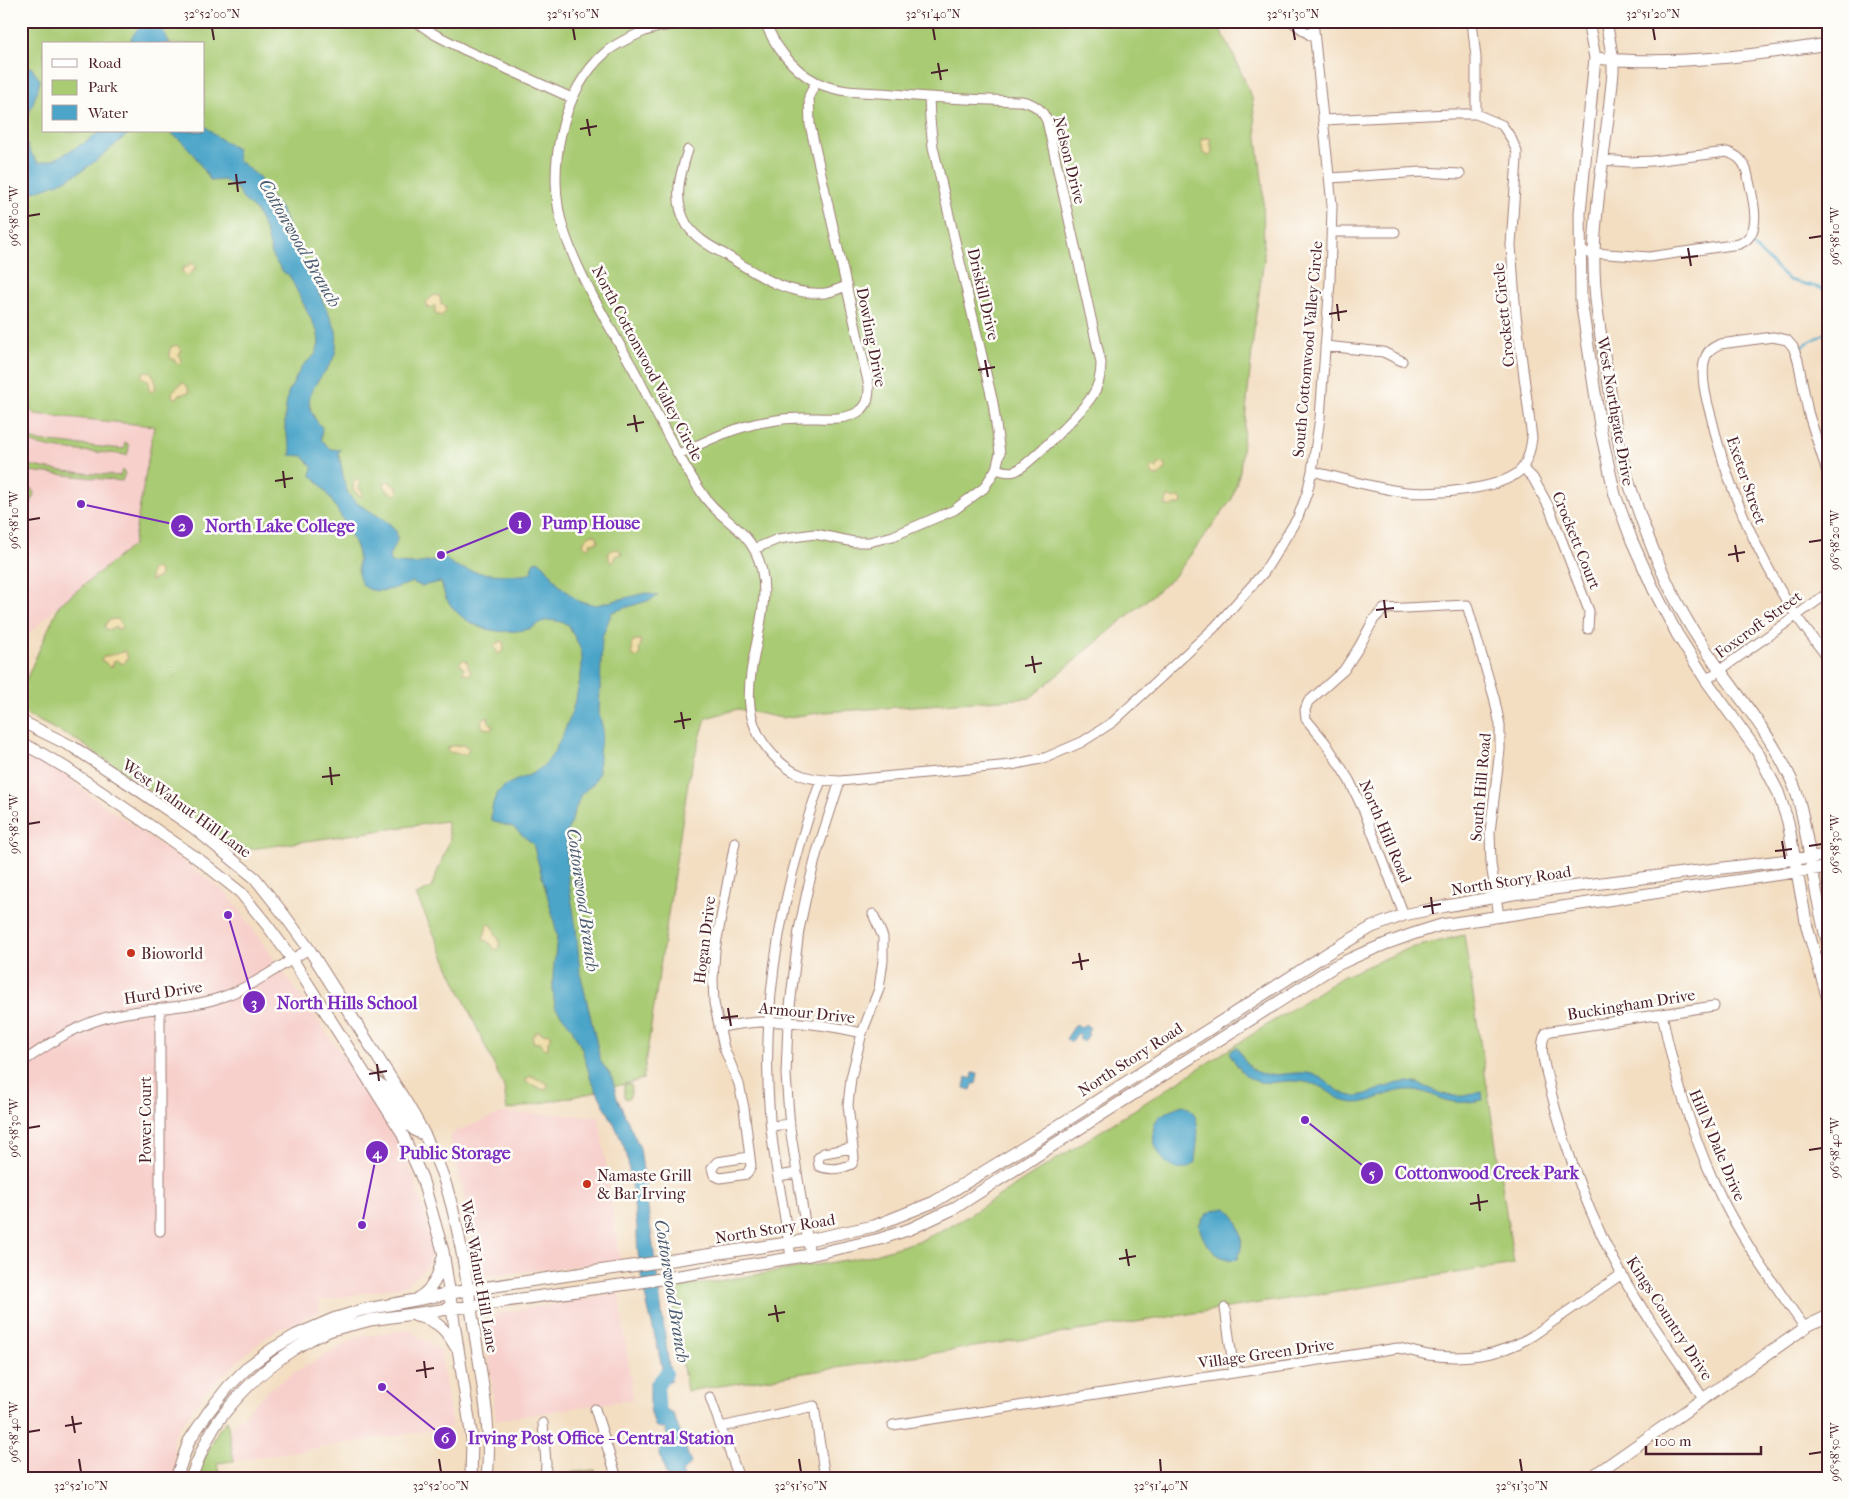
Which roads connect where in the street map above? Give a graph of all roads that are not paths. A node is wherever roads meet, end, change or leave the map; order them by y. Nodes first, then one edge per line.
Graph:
1 (415, 21) edge
2 (740, 21) edge
3 (765, 21) edge
4 (1291, 21) edge
5 (1313, 21) edge
6 (1472, 21) edge
7 (1588, 21) edge
8 (1606, 21) edge
9 (1314, 38) junction
10 (1826, 44) edge
11 (1595, 58) junction
12 (1613, 60) junction
13 (1828, 61) edge
14 (816, 82) junction
15 (572, 98) junction
16 (930, 98) junction
17 (1476, 114) junction
18 (1323, 120) junction
19 (688, 150) dead end
20 (1602, 160) junction
21 (1460, 174) dead end
22 (1330, 178) junction
23 (1332, 232) junction
24 (1395, 232) dead end
25 (1580, 252) junction
26 (1594, 254) junction
27 (847, 286) junction
28 (1325, 346) junction
29 (1402, 361) dead end
30 (679, 454) junction
31 (1522, 468) junction
32 (996, 469) junction
33 (1312, 472) junction
34 (1828, 475) edge
35 (754, 549) junction
36 (1828, 593) edge
37 (1796, 616) junction
38 (1588, 629) dead end
39 (1828, 658) edge
40 (1720, 670) junction
41 (1706, 680) junction
42 (1305, 710) joint
43 (21, 721) edge
44 (21, 744) edge
45 (116, 775) junction
46 (821, 780) junction
47 (840, 781) junction
48 (105, 794) junction
49 (735, 842) dead end
50 (1828, 855) edge
51 (1794, 859) junction
52 (1812, 863) junction
53 (1828, 866) edge
54 (1797, 871) junction
55 (1496, 897) junction
56 (873, 914) dead end
57 (1404, 914) junction
58 (1499, 916) junction
59 (1828, 944) edge
60 (309, 949) junction
61 (292, 959) junction
62 (1274, 986) junction
63 (1828, 999) edge
64 (1283, 1000) junction
65 (1714, 1006) dead end
66 (160, 1008) junction
67 (1662, 1014) junction
68 (769, 1022) junction
69 (788, 1023) junction
70 (719, 1028) junction
71 (1552, 1031) joint
72 (862, 1033) junction
73 (768, 1062) junction
74 (787, 1062) junction
75 (21, 1064) edge
76 (365, 1075) junction
77 (790, 1124) junction
78 (771, 1126) junction
79 (424, 1134) junction
80 (852, 1148) dead end
81 (749, 1157) dead end
82 (797, 1173) junction
83 (778, 1176) junction
84 (160, 1231) dead end
85 (848, 1232) junction
86 (808, 1240) junction
87 (789, 1243) junction
88 (852, 1246) junction
89 (442, 1251) junction
90 (810, 1255) junction
91 (791, 1258) junction
92 (1622, 1274) junction
93 (556, 1278) junction
94 (468, 1290) junction
95 (558, 1293) junction
96 (449, 1294) junction
97 (416, 1300) junction
98 (470, 1306) junction
99 (1225, 1308) dead end
100 (451, 1309) junction
101 (1828, 1309) edge
102 (409, 1315) junction
103 (1822, 1318) edge
104 (1805, 1328) junction
105 (291, 1344) junction
106 (458, 1353) junction
107 (1234, 1372) junction
108 (710, 1396) dead end
109 (1703, 1398) junction
110 (595, 1409) dead end
111 (543, 1424) dead end
112 (721, 1426) junction
113 (893, 1426) dead end
114 (1828, 1473) edge
115 (177, 1475) edge
116 (191, 1477) edge
117 (471, 1478) edge
118 (486, 1478) edge
119 (545, 1478) edge
120 (617, 1478) edge
121 (739, 1478) edge
122 (825, 1478) edge
123 (1591, 1478) edge
124 (1825, 1478) edge

1 - 15 street
2 - 15 street, North Cottonwood Valley Circle
3 - 14 street, Nelson Drive
4 - 9 street
5 - 9 street, South Cottonwood Valley Circle
6 - 17 street
7 - 11 main road, West Northgate Drive
8 - 12 main road, West Northgate Drive
9 - 18 street, South Cottonwood Valley Circle
10 - 12 main road
10 - 13 street
11 - 12 main road
11 - 25 main road, West Northgate Drive
12 - 20 main road, West Northgate Drive
14 - 16 street, Nelson Drive
14 - 27 street, Dowling Drive
15 - 30 street, North Cottonwood Valley Circle
16 - 32 street, Driskill Drive
16 - 32 street, Nelson Drive
17 - 18 street, Crockett Circle
17 - 31 street, Crockett Circle
18 - 22 street, South Cottonwood Valley Circle
19 - 27 street
20 - 26 main road, West Northgate Drive
20 - 26 street
21 - 22 street
22 - 23 street, South Cottonwood Valley Circle
23 - 24 street
23 - 28 street, South Cottonwood Valley Circle
25 - 26 street
25 - 41 main road, West Northgate Drive
26 - 40 main road, West Northgate Drive
27 - 30 street, Dowling Drive
28 - 29 street
28 - 33 street, South Cottonwood Valley Circle
30 - 35 street, North Cottonwood Valley Circle
31 - 33 street
31 - 38 street, Crockett Court
32 - 35 street, Driskill Drive
33 - 47 street, South Cottonwood Valley Circle
34 - 37 street, Exeter Street
35 - 46 street, North Cottonwood Valley Circle
36 - 37 street, Foxcroft Street
37 - 39 street, Exeter Street
37 - 40 street, Foxcroft Street
40 - 41 street, Foxcroft Street
40 - 52 main road, West Northgate Drive
41 - 51 main road, West Northgate Drive
42 - 55 street, South Hill Road
42 - 57 street, North Hill Road
43 - 45 main road, West Walnut Hill Lane
44 - 48 main road, West Walnut Hill Lane
45 - 48 main road
45 - 60 main road, West Walnut Hill Lane
46 - 47 street, South Cottonwood Valley Circle
46 - 68 street
47 - 69 street
48 - 61 main road, West Walnut Hill Lane
49 - 70 street, Hogan Drive
50 - 52 main road, North Story Road
51 - 52 main road, North Story Road
51 - 54 main road, West Northgate Drive
51 - 55 main road, North Story Road
52 - 53 main road, North Story Road
52 - 54 main road, North Story Road
52 - 59 main road, West Northgate Drive
54 - 58 main road, North Story Road
54 - 63 main road, West Northgate Drive
55 - 57 main road, North Story Road
55 - 58 street, South Hill Road
56 - 72 street
57 - 62 main road, North Story Road
58 - 64 main road, North Story Road
60 - 61 street, Hurd Drive
60 - 79 main road, West Walnut Hill Lane
61 - 66 street, Hurd Drive
61 - 76 main road, West Walnut Hill Lane
62 - 64 main road
62 - 85 main road, North Story Road
64 - 88 main road, North Story Road
65 - 67 street, Buckingham Drive
66 - 75 street, Hurd Drive
66 - 84 street, Power Court
67 - 71 street, Buckingham Drive
67 - 104 street, Hill N Dale Drive
68 - 69 street, Armour Drive
68 - 70 street, Armour Drive
68 - 73 street
69 - 72 street, Armour Drive
69 - 74 street
70 - 81 street, Hogan Drive
71 - 92 street, Kings Country Drive
72 - 80 street
73 - 74 street
73 - 78 street
74 - 77 street
76 - 79 main road
76 - 89 main road, West Walnut Hill Lane
77 - 78 street
77 - 82 street
78 - 83 street
79 - 94 main road, West Walnut Hill Lane
82 - 83 street
82 - 86 street
83 - 87 street
85 - 86 main road, North Story Road
85 - 88 main road
86 - 87 main road, North Story Road
86 - 90 street
87 - 91 street
87 - 93 main road, North Story Road
88 - 90 main road, North Story Road
89 - 96 main road, West Walnut Hill Lane
89 - 97 main road
90 - 91 main road, North Story Road
91 - 95 main road, North Story Road
92 - 107 street, Village Green Drive
92 - 109 street, Kings Country Drive
93 - 94 main road, North Story Road
93 - 95 main road
94 - 96 main road, North Story Road
94 - 98 main road, West Walnut Hill Lane
95 - 98 main road, North Story Road
96 - 97 main road, North Story Road
96 - 100 main road, West Walnut Hill Lane
97 - 105 main road, North Story Road
98 - 100 main road, North Story Road
98 - 118 main road, West Walnut Hill Lane
99 - 107 street
100 - 102 main road, North Story Road
100 - 106 main road, West Walnut Hill Lane
101 - 103 main road
102 - 105 main road, North Story Road
102 - 106 main road
103 - 104 main road
104 - 109 main road
105 - 115 main road
105 - 116 main road
106 - 117 main road, West Walnut Hill Lane
107 - 113 street, Village Green Drive
108 - 112 street
109 - 123 main road
110 - 120 street
111 - 119 street
112 - 121 street
112 - 122 street
114 - 124 main road
115 - 116 main road

